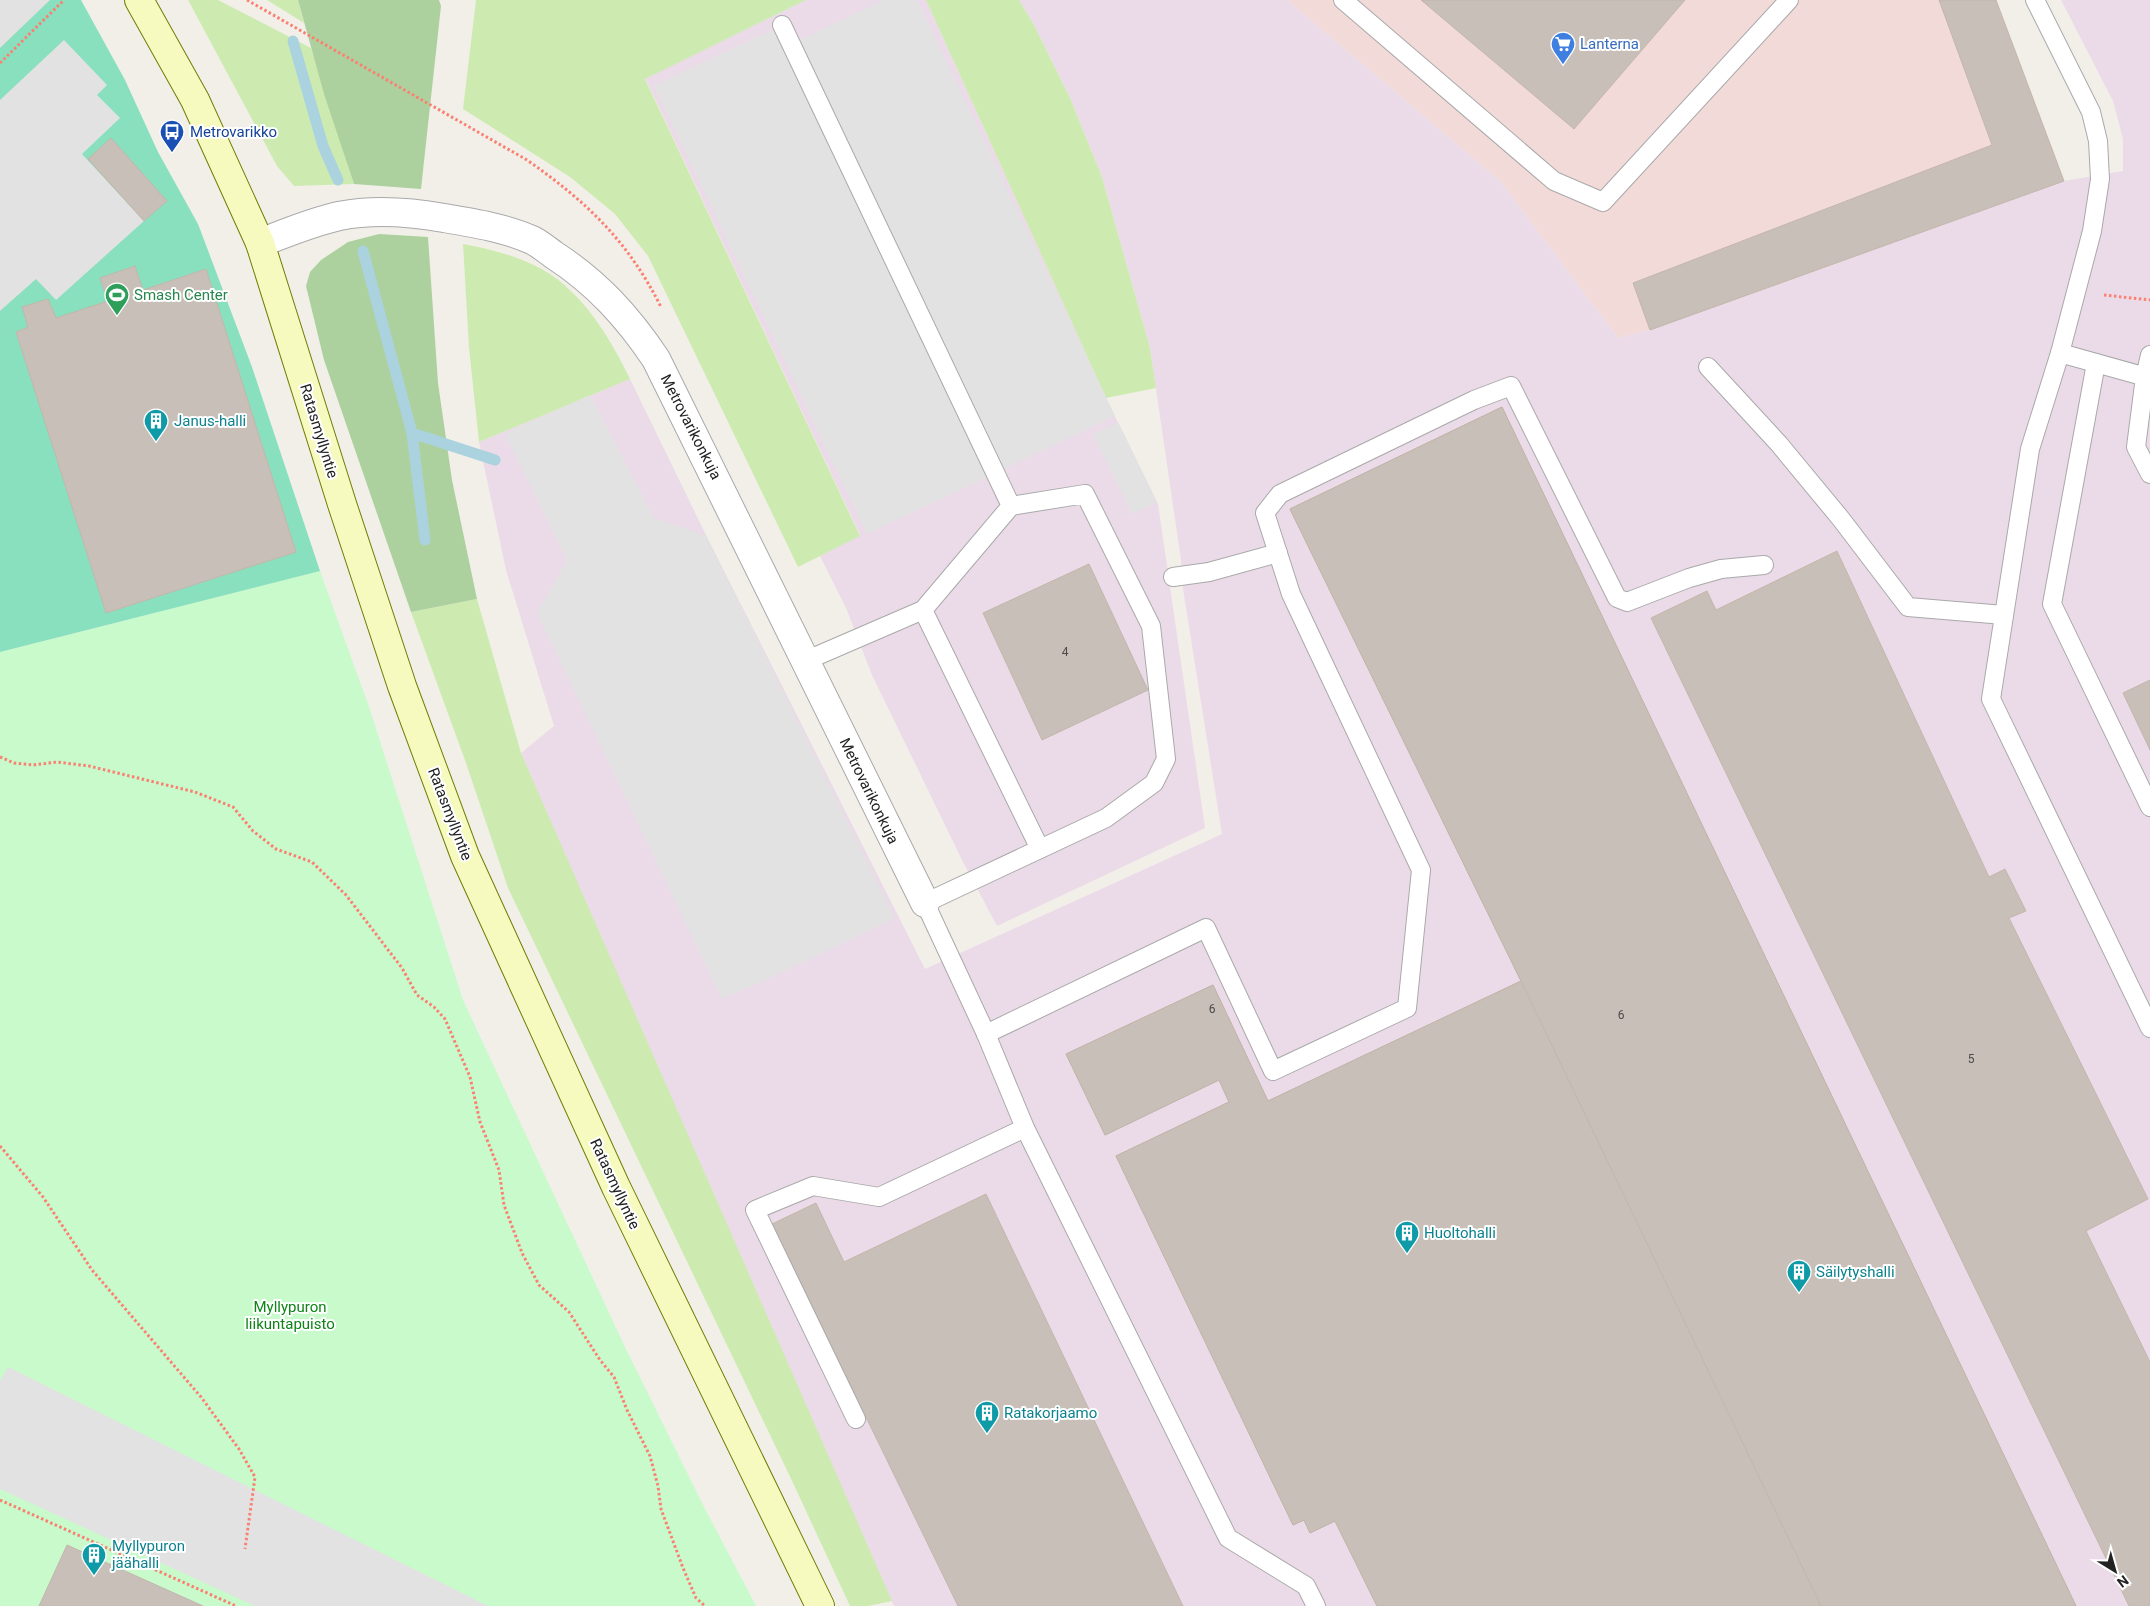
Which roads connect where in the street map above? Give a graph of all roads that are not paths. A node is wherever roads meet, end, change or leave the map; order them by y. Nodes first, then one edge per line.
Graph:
1 (139, 0) edge
2 (1343, 0) edge
3 (1789, 0) edge
4 (2035, 0) edge
5 (782, 25) dead end
6 (260, 243) junction
7 (2060, 353) junction
8 (2150, 355) edge
9 (2096, 363) junction
10 (1708, 367) dead end
11 (2147, 378) edge
12 (2150, 474) edge
13 (1010, 506) junction
14 (1278, 553) junction
15 (1764, 565) dead end
16 (1172, 576) dead end
17 (922, 610) junction
18 (2004, 615) junction
19 (805, 661) junction
20 (2150, 807) edge
21 (1040, 849) junction
22 (925, 903) junction
23 (2150, 1028) edge
24 (986, 1034) junction
25 (1025, 1128) junction
26 (856, 1419) dead end
27 (820, 1606) edge
28 (1316, 1606) edge

1 - 6 street, Ratasmyllyntie
2 - 3 lane
4 - 7 lane
5 - 13 lane
6 - 19 street, Metrovarikonkuja
6 - 27 street, Ratasmyllyntie
7 - 9 lane
7 - 18 lane
8 - 11 lane
9 - 11 lane
9 - 20 lane
10 - 18 lane
11 - 12 lane
13 - 17 lane
13 - 21 lane
14 - 15 lane
14 - 16 lane
14 - 24 lane
17 - 19 lane
17 - 21 lane
18 - 23 lane
19 - 22 street, Metrovarikonkuja
21 - 22 lane
22 - 24 lane
24 - 25 lane
25 - 26 lane
25 - 28 lane

